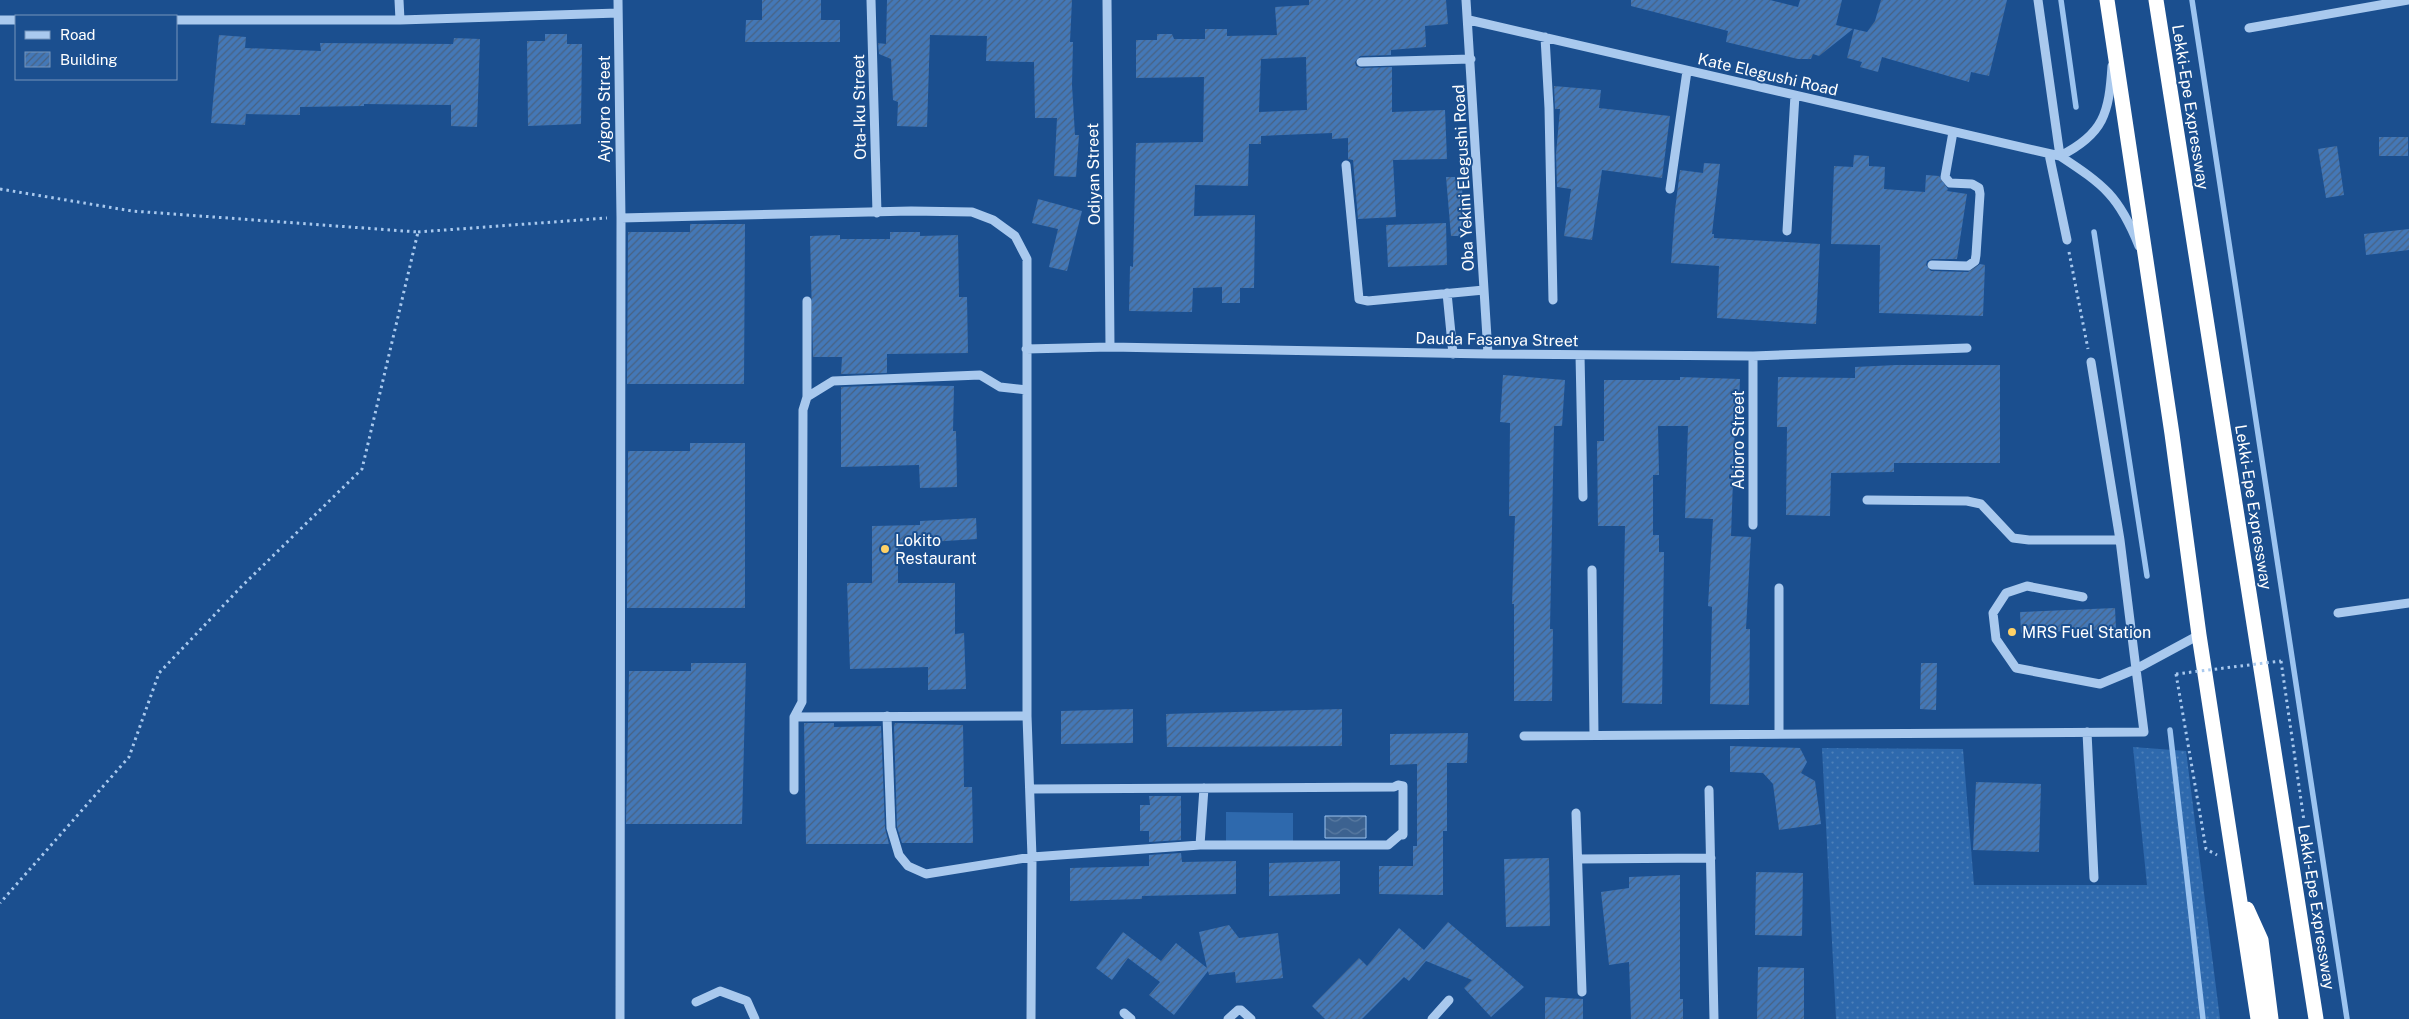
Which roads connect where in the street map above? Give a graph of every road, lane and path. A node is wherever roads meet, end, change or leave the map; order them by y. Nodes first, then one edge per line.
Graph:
1 (399, 0) edge
2 (618, 0) edge
3 (871, 0) edge
4 (1107, 0) edge
5 (1466, 0) edge
6 (2038, 0) edge
7 (2107, 0) edge
8 (2156, 0) edge
9 (2408, 0) edge
10 (618, 13) junction
11 (0, 20) edge
12 (15, 20) edge
13 (178, 20) edge
14 (400, 20) junction
15 (1469, 20) junction
16 (2248, 28) dead end
17 (1545, 37) junction
18 (2113, 46) junction
19 (1471, 59) junction
20 (1361, 62) dead end
21 (1687, 71) junction
22 (1795, 95) junction
23 (1953, 132) junction
24 (2049, 154) junction
25 (2060, 156) junction
26 (1346, 165) dead end
27 (0, 189) edge
28 (1670, 189) dead end
29 (877, 213) junction
30 (621, 218) junction
31 (1787, 231) dead end
32 (418, 232) junction
33 (2067, 240) joint
34 (2146, 264) junction
35 (1932, 265) dead end
36 (1484, 290) junction
37 (1446, 294) junction
38 (1553, 300) dead end
39 (807, 301) dead end
40 (1110, 347) junction
41 (1967, 348) dead end
42 (1026, 349) junction
43 (1453, 354) junction
44 (1488, 354) junction
45 (1580, 355) junction
46 (1753, 356) junction
47 (2091, 362) joint
48 (1027, 390) junction
49 (807, 397) junction
50 (1583, 496) dead end
51 (1867, 500) dead end
52 (1753, 525) dead end
53 (2120, 540) junction
54 (1592, 570) dead end
55 (1779, 588) dead end
56 (2083, 597) dead end
57 (2409, 603) edge
58 (2338, 613) dead end
59 (2199, 635) junction
60 (2136, 669) junction
61 (886, 716) junction
62 (1027, 716) junction
63 (794, 717) junction
64 (2087, 732) junction
65 (1779, 734) junction
66 (1594, 735) junction
67 (1524, 736) dead end
68 (1204, 788) junction
69 (1030, 789) junction
70 (794, 790) dead end
71 (1709, 790) dead end
72 (1576, 813) dead end
73 (2305, 827) dead end
74 (1200, 845) junction
75 (2206, 849) dead end
76 (1032, 857) junction
77 (1711, 858) junction
78 (1578, 859) junction
79 (2094, 878) dead end
80 (2239, 892) junction
81 (0, 903) edge
82 (1582, 992) dead end
83 (1449, 1000) dead end
84 (696, 1002) dead end
85 (620, 1019) edge
86 (755, 1019) edge
87 (1031, 1019) edge
88 (1228, 1019) edge
89 (1250, 1019) edge
90 (1432, 1019) edge
91 (1714, 1019) edge
92 (2258, 1019) edge
93 (2272, 1019) edge
94 (2316, 1019) edge

1 - 14 street
2 - 10 street, Ayigoro Street
3 - 29 street, Ota-Iku Street
4 - 40 street, Odiyan Street
5 - 15 street, Oba Yekini Elegushi Road
6 - 25 street
7 - 18 highway
8 - 94 highway, Lekki-Epe Expressway
9 - 16 street
10 - 14 street
10 - 30 street, Ayigoro Street
11 - 12 street
13 - 14 street
15 - 17 street, Kate Elegushi Road
15 - 19 street, Oba Yekini Elegushi Road
17 - 21 street, Kate Elegushi Road
17 - 38 street
18 - 25 street
18 - 34 highway
19 - 20 street
19 - 36 street, Oba Yekini Elegushi Road
21 - 22 street, Kate Elegushi Road
21 - 28 street
22 - 23 street, Kate Elegushi Road
22 - 31 street
23 - 24 street, Kate Elegushi Road
23 - 35 street
24 - 25 street, Kate Elegushi Road
24 - 33 street
25 - 34 street, Kate Elegushi Road
26 - 37 street
27 - 32 path
29 - 30 street
29 - 42 street
30 - 32 path
30 - 85 street, Ayigoro Street
32 - 81 path
33 - 47 path
34 - 59 highway
36 - 37 street
36 - 44 street, Oba Yekini Elegushi Road
37 - 43 street
39 - 49 street
40 - 42 street, Dauda Fasanya Street
40 - 43 street, Dauda Fasanya Street
41 - 46 street, Dauda Fasanya Street
42 - 48 street
43 - 44 street, Dauda Fasanya Street
44 - 45 street, Dauda Fasanya Street
45 - 46 street, Dauda Fasanya Street
45 - 50 street
46 - 52 street, Abioro Street
47 - 53 street
48 - 49 street
48 - 62 street
49 - 63 street
51 - 53 street
53 - 60 street
54 - 66 street
55 - 65 street
56 - 60 street
57 - 58 street
59 - 60 street
59 - 80 highway
60 - 64 street
61 - 62 street
61 - 63 street
61 - 76 street
62 - 69 street
63 - 70 street
64 - 65 street
64 - 79 street
65 - 66 street
66 - 67 street
68 - 69 street
68 - 74 street
68 - 74 street
69 - 76 street
71 - 77 street
72 - 78 street
73 - 75 path, bridge
74 - 76 street
76 - 87 street
77 - 78 street
77 - 91 street
78 - 82 street
80 - 92 highway
80 - 93 highway
83 - 90 street
84 - 86 street
88 - 89 street

